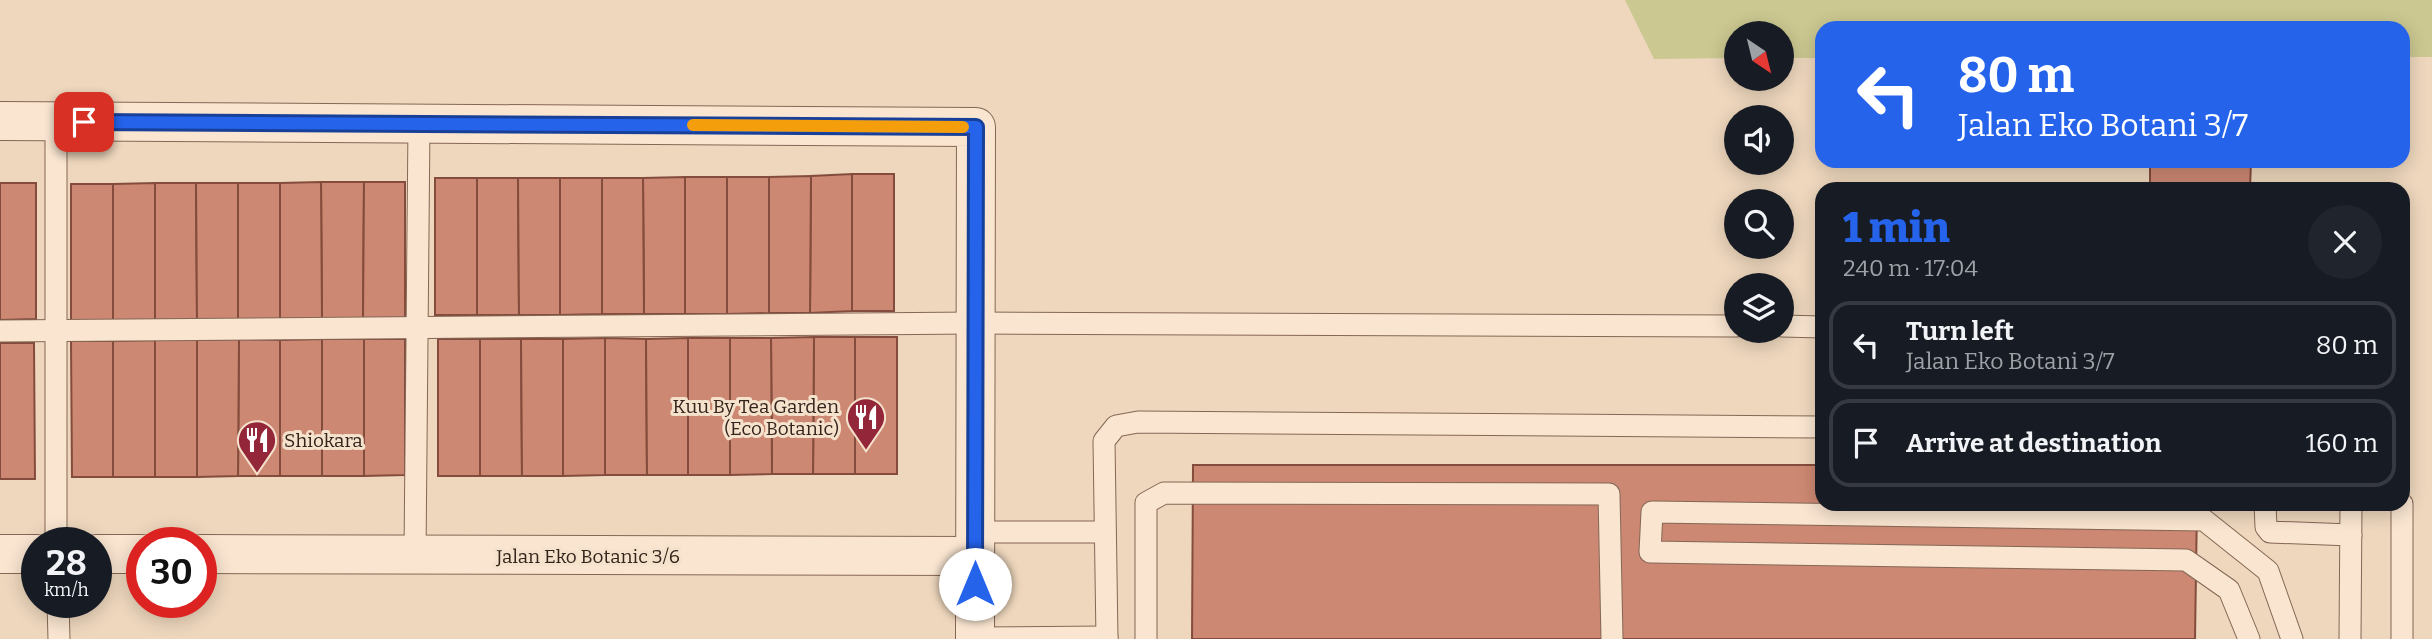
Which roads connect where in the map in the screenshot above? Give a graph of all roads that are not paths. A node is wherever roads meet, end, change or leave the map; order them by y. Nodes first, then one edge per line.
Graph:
1 (0, 121) edge
2 (56, 122) junction
3 (419, 123) junction
4 (975, 323) junction
5 (1724, 326) edge
6 (1794, 326) edge
7 (1815, 327) edge
8 (417, 328) junction
9 (0, 331) edge
10 (55, 331) junction
11 (1815, 428) edge
12 (2265, 511) edge
13 (2351, 511) edge
14 (2402, 511) edge
15 (56, 527) edge
16 (1105, 532) junction
17 (2351, 535) junction
18 (975, 544) junction
19 (0, 554) edge
20 (21, 554) edge
21 (217, 554) edge
22 (415, 555) junction
23 (58, 618) edge
24 (1107, 638) edge
25 (59, 639) edge
26 (975, 639) edge
27 (1146, 639) edge
28 (1612, 639) edge
29 (2249, 639) edge
30 (2292, 639) edge
31 (2350, 639) edge
32 (2402, 639) edge

1 - 2 street
2 - 3 street
2 - 10 lane
3 - 4 street
3 - 8 lane
4 - 5 lane
4 - 8 lane
4 - 18 street
6 - 7 lane
8 - 10 lane
8 - 22 lane
9 - 10 lane
10 - 15 lane
11 - 16 lane
12 - 17 lane
13 - 17 lane
14 - 32 lane
16 - 18 lane
16 - 24 lane
17 - 31 lane
18 - 22 street, Jalan Eko Botanic 3/6
18 - 26 street
19 - 20 street
21 - 22 street, Jalan Eko Botanic 3/6
23 - 25 lane
24 - 26 lane
27 - 28 lane
29 - 30 lane

